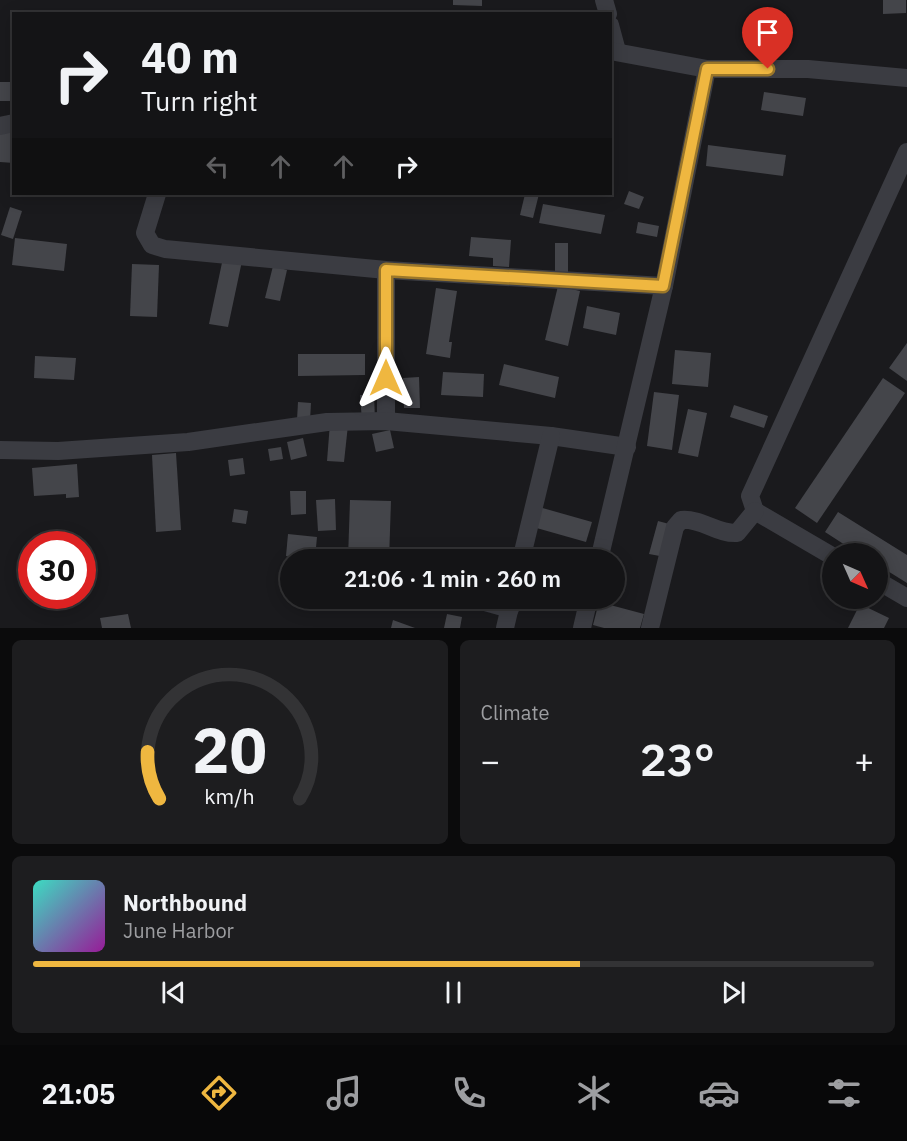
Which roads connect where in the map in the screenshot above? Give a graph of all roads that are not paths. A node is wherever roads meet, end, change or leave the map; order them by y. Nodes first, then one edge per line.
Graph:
1 (614, 51) edge
2 (707, 69) junction
3 (907, 78) edge
4 (907, 152) edge
5 (157, 195) edge
6 (386, 270) junction
7 (663, 286) junction
8 (386, 422) junction
9 (551, 436) junction
10 (627, 447) junction
11 (0, 450) edge
12 (755, 511) junction
13 (524, 549) edge
14 (602, 549) edge
15 (822, 550) edge
16 (888, 587) edge
17 (907, 598) edge
18 (510, 609) edge
19 (586, 609) edge
20 (505, 628) edge
21 (582, 628) edge
22 (650, 628) edge

1 - 2 street
2 - 3 street
2 - 7 street
4 - 12 street
5 - 6 street
6 - 7 street
6 - 8 street
7 - 10 street
8 - 9 street
8 - 11 street
9 - 10 street
9 - 13 street
10 - 14 street
12 - 15 street
12 - 22 street
16 - 17 street
18 - 20 street
19 - 21 street

